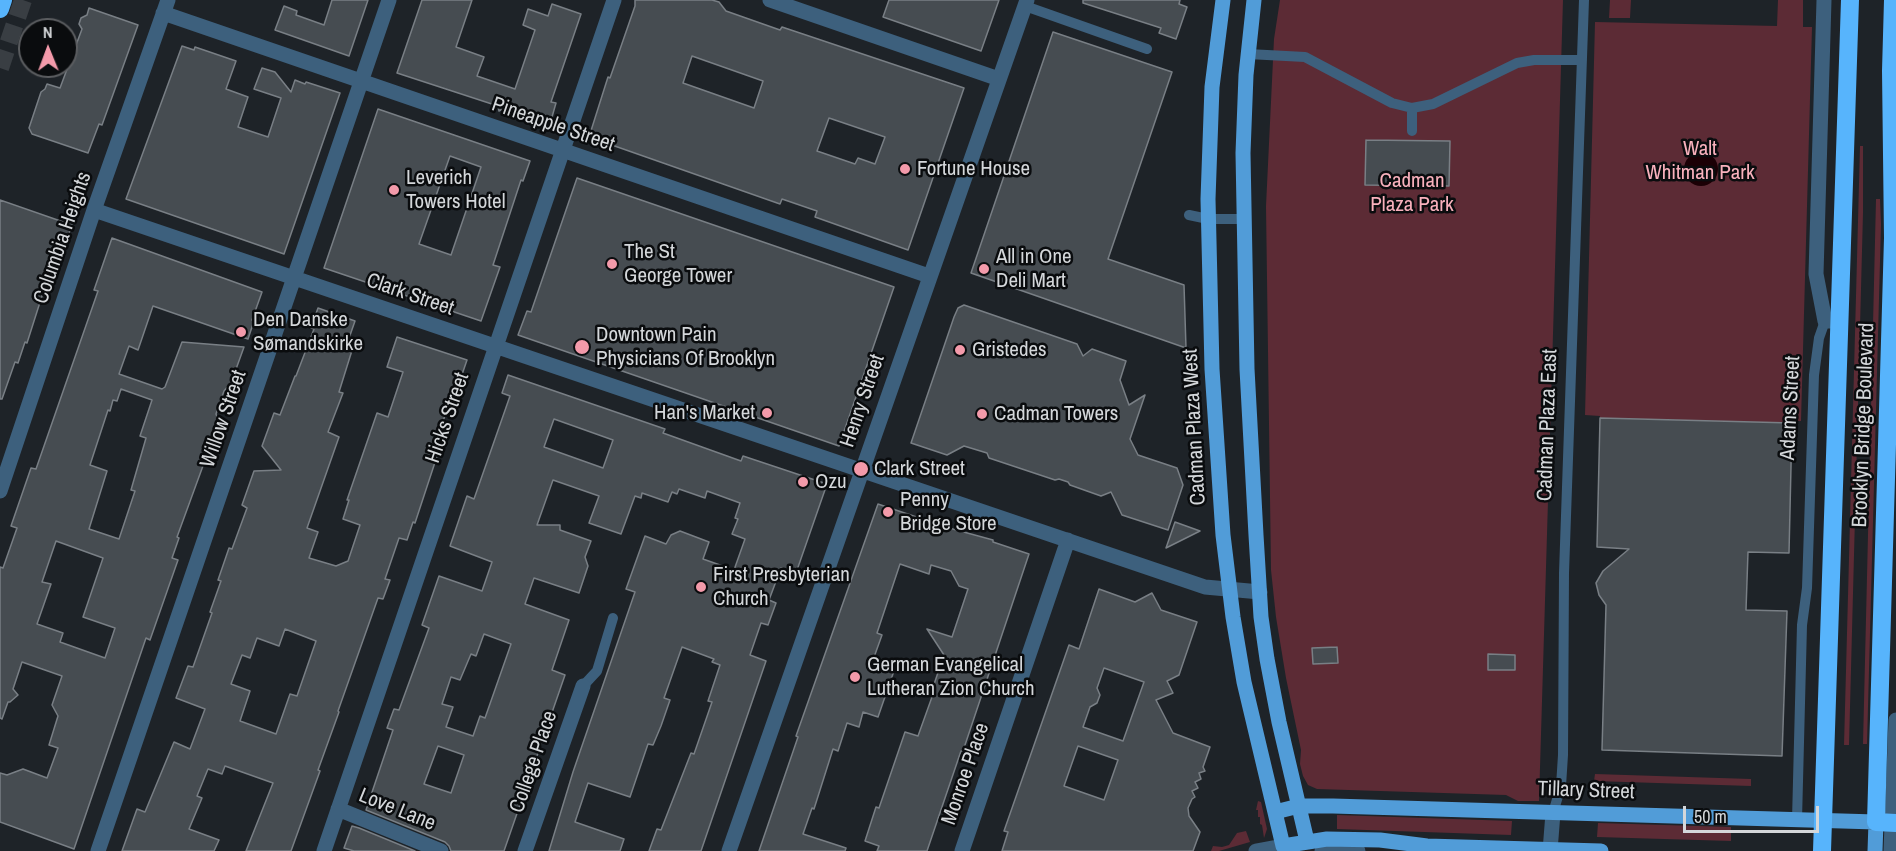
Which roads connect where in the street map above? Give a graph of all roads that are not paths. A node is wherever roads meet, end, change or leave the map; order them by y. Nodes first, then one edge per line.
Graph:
1 (3, 0) edge
2 (389, 0) edge
3 (614, 0) edge
4 (770, 0) edge
5 (1223, 0) edge
6 (1254, 0) edge
7 (1584, 0) edge
8 (1824, 0) edge
9 (1850, 0) edge
10 (1893, 0) edge
11 (1026, 3) edge
12 (165, 7) edge
13 (0, 9) edge
14 (1147, 49) dead end
15 (1248, 54) junction
16 (1582, 60) junction
17 (999, 79) junction
18 (362, 81) junction
19 (1412, 108) junction
20 (1412, 131) dead end
21 (562, 150) junction
22 (94, 210) junction
23 (1189, 215) dead end
24 (1208, 219) junction
25 (1244, 219) junction
26 (929, 276) junction
27 (294, 278) junction
28 (1832, 321) junction
29 (495, 346) junction
30 (861, 471) junction
31 (0, 491) edge
32 (1068, 540) junction
33 (1230, 589) junction
34 (1260, 592) junction
35 (613, 618) dead end
36 (582, 686) joint
37 (1896, 720) edge
38 (1299, 806) junction
39 (338, 809) junction
40 (1275, 812) junction
41 (1553, 813) junction
42 (1797, 820) junction
43 (1824, 821) junction
44 (1888, 822) edge
45 (1307, 841) junction
46 (1283, 846) junction
47 (1427, 846) junction
48 (1550, 850) edge
49 (98, 851) edge
50 (324, 851) edge
51 (441, 851) edge
52 (525, 851) edge
53 (729, 851) edge
54 (962, 851) edge
55 (1256, 851) edge
56 (1322, 851) edge
57 (1358, 851) edge
58 (1401, 851) edge
59 (1601, 851) edge
60 (1822, 851) edge
61 (1875, 851) edge
62 (1891, 851) edge

1 - 13 highway
2 - 18 street, Willow Street
3 - 21 street, Hicks Street
4 - 17 street
5 - 24 main road, Cadman Plaza West
6 - 15 main road
7 - 16 lane, Cadman Plaza East
8 - 28 street, Adams Street
9 - 28 highway, Brooklyn Bridge Boulevard
10 - 44 highway, Brooklyn Bridge Boulevard
11 - 14 lane
11 - 17 street, Henry Street
12 - 18 street, Pineapple Street
12 - 22 street, Columbia Heights
15 - 19 lane
15 - 25 main road
16 - 19 lane
16 - 41 lane, Cadman Plaza East
17 - 26 street, Henry Street
18 - 21 street, Pineapple Street
18 - 27 street, Willow Street
19 - 20 lane
21 - 26 street, Pineapple Street
21 - 29 street, Hicks Street
22 - 27 street, Clark Street
22 - 31 street, Columbia Heights
23 - 24 lane
24 - 25 lane
24 - 33 main road, Cadman Plaza West
25 - 34 main road
26 - 30 street, Henry Street
27 - 29 street, Clark Street
27 - 49 street, Willow Street
28 - 42 lane, Adams Street
28 - 43 highway, Adams Street
29 - 30 street, Clark Street
29 - 39 street, Hicks Street
30 - 32 street, Clark Street
30 - 53 street, Henry Street
32 - 33 street, Clark Street
32 - 54 street, Monroe Place
33 - 34 street, Clark Street
33 - 40 main road, Cadman Plaza West
34 - 38 main road
35 - 36 lane
36 - 52 street, College Place
37 - 44 street
38 - 40 main road, Tillary Street
38 - 41 main road, Tillary Street
38 - 45 main road
39 - 50 street, Hicks Street
39 - 51 street, Love Lane
40 - 46 main road, Cadman Plaza West
41 - 42 main road, Tillary Street
41 - 48 street, Cadman Plaza East
42 - 43 main road, Tillary Street
43 - 44 main road, Tillary Street
43 - 60 highway, Adams Street
44 - 61 main road, Brooklyn Bridge Boulevard
44 - 62 street
45 - 46 main road
45 - 47 main road
46 - 55 street
47 - 48 main road
47 - 58 main road
48 - 59 main road
56 - 57 street

